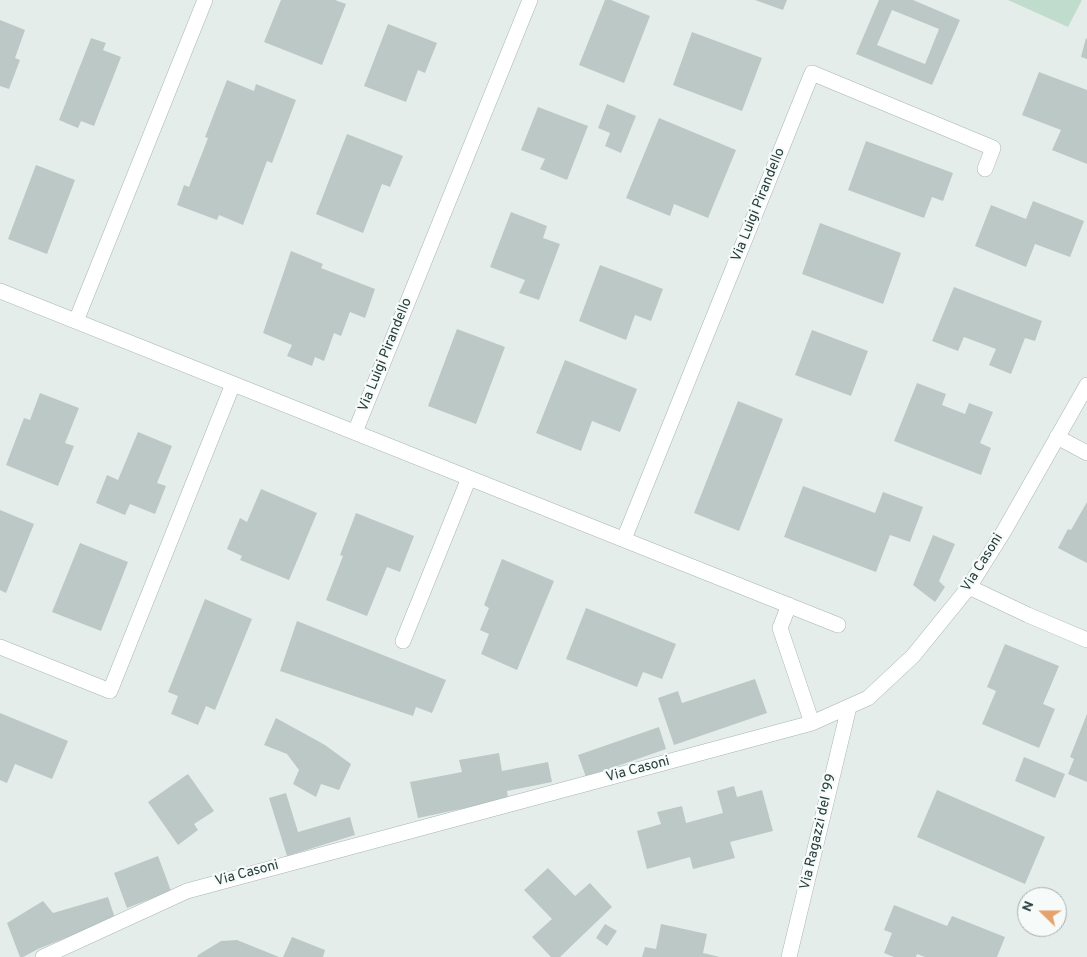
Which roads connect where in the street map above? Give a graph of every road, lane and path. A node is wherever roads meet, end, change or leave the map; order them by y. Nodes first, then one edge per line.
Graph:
1 (205, 0) edge
2 (530, 0) edge
3 (985, 169) dead end
4 (0, 291) edge
5 (76, 321) junction
6 (233, 384) junction
7 (1087, 385) edge
8 (355, 432) junction
9 (1057, 437) junction
10 (1087, 453) edge
11 (469, 478) junction
12 (624, 540) junction
13 (969, 588) junction
14 (789, 605) junction
15 (838, 625) dead end
16 (1087, 640) edge
17 (403, 641) dead end
18 (0, 647) edge
19 (849, 707) junction
20 (812, 723) junction
21 (51, 956) edge
22 (789, 957) edge

1 - 5 street
2 - 8 street, Via Luigi Pirandello
3 - 12 street, Via Luigi Pirandello
4 - 5 street
5 - 6 street
6 - 8 street
6 - 18 street
7 - 9 street, Via Casoni
8 - 11 street
9 - 10 street
9 - 13 street, Via Casoni
11 - 12 street
11 - 17 street
12 - 14 street
13 - 16 street
13 - 19 street, Via Casoni
14 - 15 street
14 - 20 street
19 - 20 street, Via Casoni
19 - 22 street, Via Ragazzi del '99
20 - 21 street, Via Casoni

